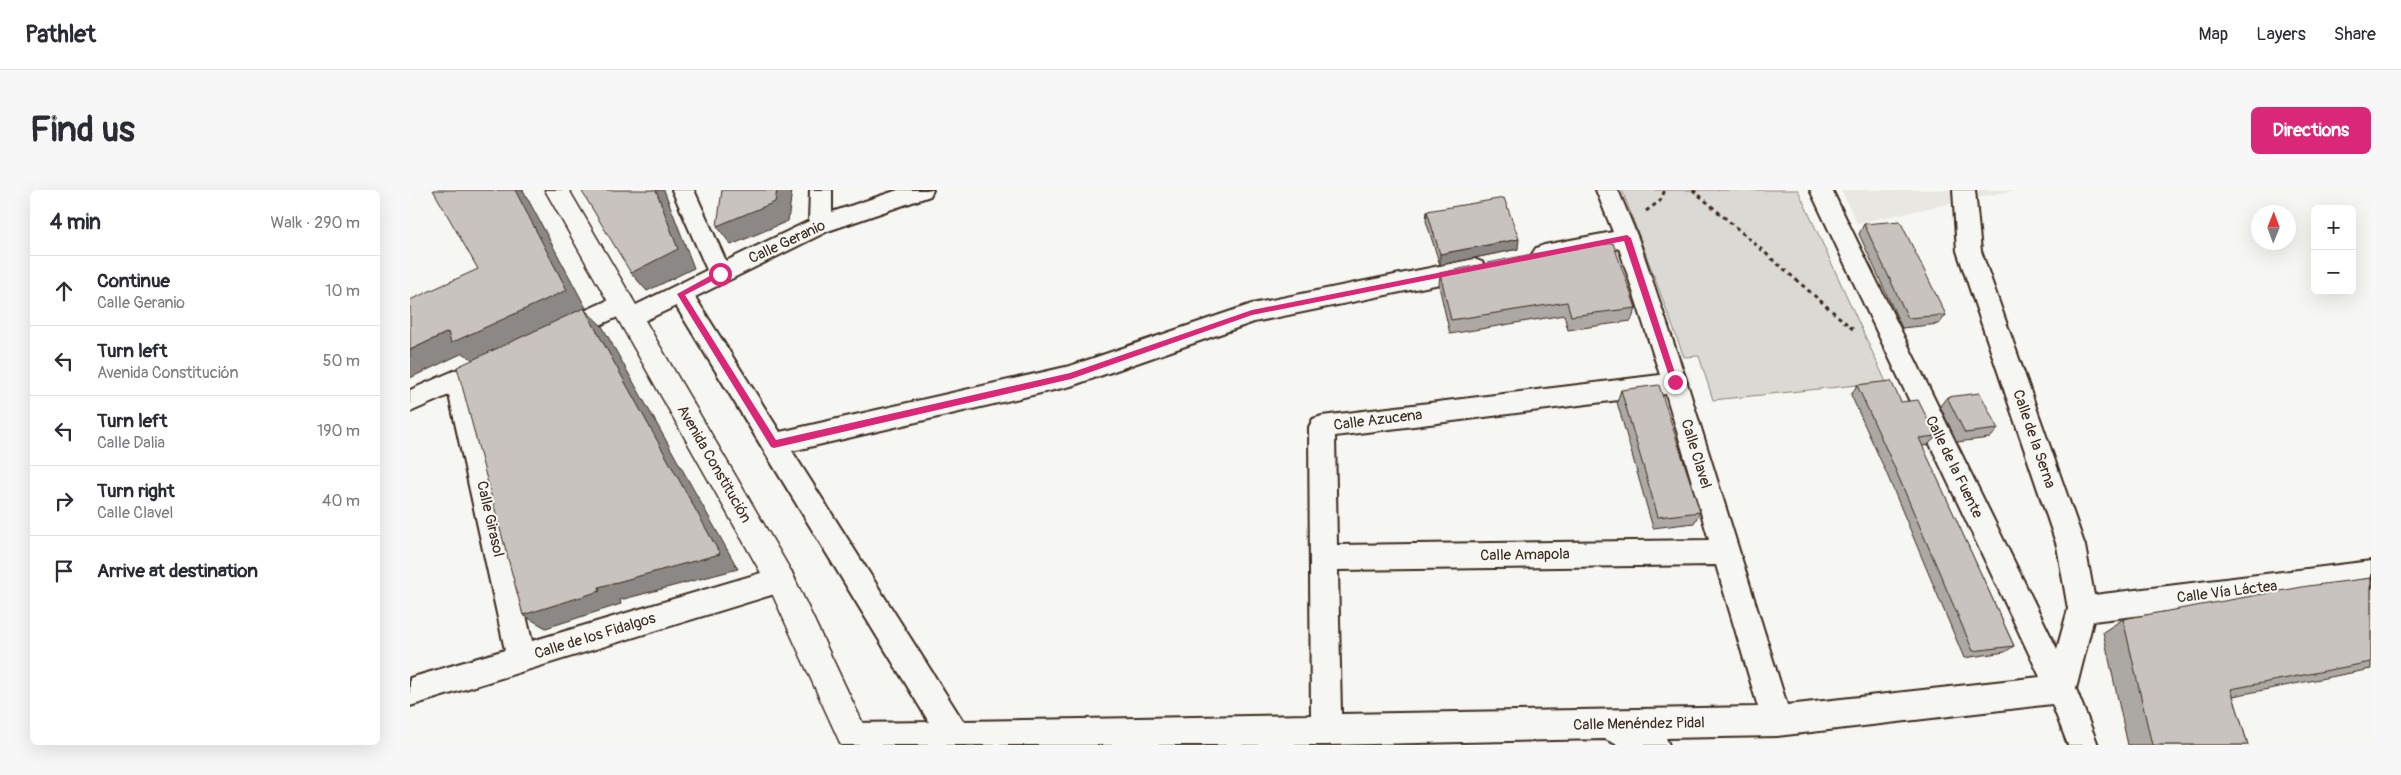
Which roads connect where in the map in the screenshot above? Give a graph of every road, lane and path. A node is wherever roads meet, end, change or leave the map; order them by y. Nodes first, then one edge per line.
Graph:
1 (557, 190) edge
2 (683, 190) edge
3 (821, 190) edge
4 (922, 190) edge
5 (1607, 190) edge
6 (1693, 190) edge
7 (1821, 190) edge
8 (1964, 190) edge
9 (820, 225) junction
10 (1627, 238) junction
11 (1521, 259) edge
12 (1492, 265) edge
13 (720, 274) junction
14 (680, 294) junction
15 (627, 311) junction
16 (1861, 336) dead end
17 (545, 340) edge
18 (493, 364) edge
19 (458, 380) junction
20 (1675, 382) junction
21 (410, 402) edge
22 (774, 444) junction
23 (1726, 552) junction
24 (1324, 558) junction
25 (2371, 574) edge
26 (781, 580) junction
27 (2082, 609) junction
28 (521, 658) junction
29 (2061, 689) junction
30 (410, 692) edge
31 (1606, 725) junction
32 (1326, 730) junction
33 (1762, 730) edge
34 (1216, 731) junction
35 (955, 736) junction
36 (1086, 739) edge
37 (856, 741) edge
38 (1245, 745) edge
39 (1654, 745) edge
40 (2082, 745) edge

1 - 15 street, Avenida Constitución
2 - 13 street
3 - 9 street
4 - 9 street, Calle Geranio
5 - 10 street, Calle Clavel
6 - 16 path
7 - 29 street, Calle de la Fuente
8 - 27 street, Calle de la Serna
9 - 13 street, Calle Geranio
10 - 11 street
10 - 20 street, Calle Clavel
12 - 22 street
13 - 14 street, Calle Geranio
14 - 15 street, Calle Geranio
14 - 22 street
15 - 17 street, Calle Geranio
15 - 26 street, Avenida Constitución
18 - 19 street
19 - 21 street
19 - 28 street, Calle Girasol
20 - 23 street, Calle Clavel
20 - 24 street, Calle Azucena
22 - 35 street
23 - 24 street, Calle Amapola
23 - 33 street, Calle Clavel
24 - 32 street, Calle Azucena
25 - 27 street, Calle Vía Láctea
26 - 28 street, Calle de los Fidalgos
26 - 37 street, Avenida Constitución
27 - 29 street, Calle de la Serna
28 - 30 street, Calle de los Fidalgos
29 - 33 street, Calle Menéndez Pidal
29 - 40 street, Calle de la Fuente
31 - 32 street, Calle Menéndez Pidal
31 - 33 street, Calle Menéndez Pidal
31 - 39 street
32 - 34 street, Calle Menéndez Pidal
34 - 36 street, Calle Menéndez Pidal
34 - 38 street
35 - 36 street, Calle Menéndez Pidal
35 - 37 street, Calle Menéndez Pidal

